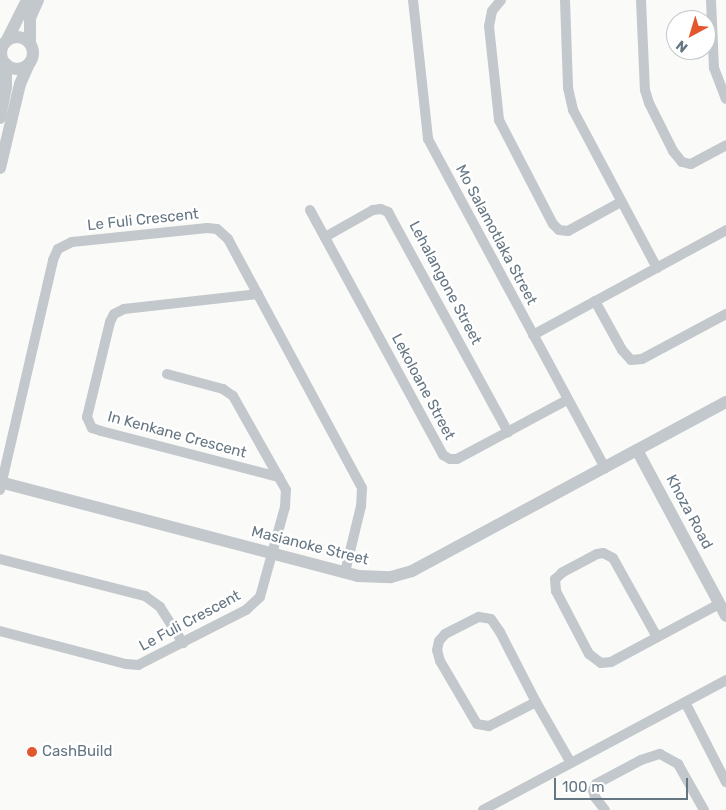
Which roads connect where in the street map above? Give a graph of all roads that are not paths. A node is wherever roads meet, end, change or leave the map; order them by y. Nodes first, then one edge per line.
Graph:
1 (26, 0) edge
2 (38, 0) edge
3 (413, 0) edge
4 (500, 0) edge
5 (564, 0) edge
6 (641, 0) edge
7 (711, 0) edge
8 (30, 43) junction
9 (3, 50) edge
10 (29, 64) junction
11 (726, 99) edge
12 (0, 118) edge
13 (726, 145) edge
14 (0, 168) edge
15 (621, 202) junction
16 (310, 210) dead end
17 (726, 230) edge
18 (325, 237) junction
19 (657, 268) junction
20 (258, 294) junction
21 (595, 301) junction
22 (726, 314) edge
23 (533, 335) junction
24 (167, 374) dead end
25 (568, 400) junction
26 (726, 402) edge
27 (508, 432) junction
28 (637, 450) junction
29 (605, 468) junction
30 (279, 477) junction
31 (1, 485) edge
32 (273, 554) junction
33 (0, 559) edge
34 (345, 572) junction
35 (719, 604) junction
36 (726, 616) edge
37 (0, 631) edge
38 (657, 637) junction
39 (183, 643) junction
40 (726, 680) edge
41 (536, 702) junction
42 (684, 702) junction
43 (571, 763) junction
44 (726, 782) edge
45 (482, 810) edge
46 (605, 810) edge
47 (704, 810) edge

1 - 9 street
2 - 8 street
3 - 23 street, Mo Salamotlaka Street
4 - 15 street
5 - 15 street
6 - 13 street
7 - 11 street
8 - 9 street
8 - 10 street
9 - 10 street
9 - 12 street
10 - 14 street
15 - 19 street
16 - 18 street, Lekoloane Street
17 - 19 street
18 - 27 street, Lekoloane Street
18 - 27 street, Lehalangone Street
19 - 21 street
20 - 30 street, In Kenkane Crescent
20 - 31 street, Le Fuli Crescent
20 - 34 street, Le Fuli Crescent
21 - 22 street
21 - 23 street
23 - 25 street, Mo Salamotlaka Street
24 - 30 street, Le Fuli Crescent
25 - 27 street, Lekoloane Street
25 - 29 street, Mo Salamotlaka Street
26 - 28 street, Masianoke Street
28 - 29 street, Masianoke Street
28 - 35 street, Khoza Road
29 - 34 street, Masianoke Street
30 - 32 street, Le Fuli Crescent
31 - 32 street, Masianoke Street
32 - 34 street, Masianoke Street
32 - 39 street, Le Fuli Crescent
33 - 39 street
35 - 36 street, Khoza Road
35 - 38 street
37 - 39 street, Le Fuli Crescent
38 - 38 street
40 - 42 street
41 - 41 street
41 - 43 street
42 - 43 street
42 - 44 street
43 - 45 street
46 - 47 street

